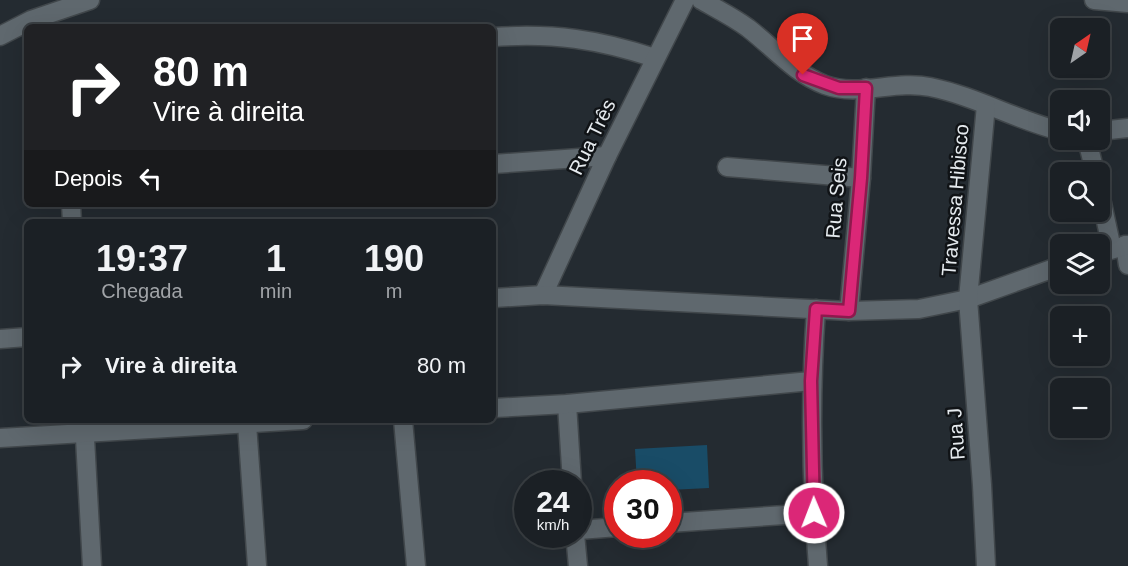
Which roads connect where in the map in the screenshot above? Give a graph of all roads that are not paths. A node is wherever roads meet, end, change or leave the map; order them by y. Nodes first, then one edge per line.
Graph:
1 (90, 0) edge
2 (684, 0) edge
3 (700, 0) edge
4 (1094, 0) edge
5 (1128, 3) edge
6 (0, 36) edge
7 (496, 37) edge
8 (655, 58) junction
9 (866, 88) junction
10 (986, 105) junction
11 (1050, 128) edge
12 (1128, 128) edge
13 (1110, 129) edge
14 (607, 156) junction
15 (496, 164) edge
16 (727, 167) dead end
17 (861, 178) junction
18 (1108, 222) edge
19 (1116, 248) edge
20 (1128, 265) edge
21 (1050, 270) edge
22 (543, 295) junction
23 (496, 298) edge
24 (968, 299) junction
25 (816, 309) junction
26 (849, 311) junction
27 (24, 337) edge
28 (0, 339) edge
29 (811, 381) junction
30 (567, 404) junction
31 (496, 408) edge
32 (261, 423) edge
33 (403, 423) edge
34 (247, 424) junction
35 (84, 427) edge
36 (0, 438) edge
37 (571, 470) edge
38 (814, 513) junction
39 (682, 522) edge
40 (576, 548) edge
41 (92, 566) edge
42 (257, 566) edge
43 (416, 566) edge
44 (578, 566) edge
45 (818, 566) edge
46 (986, 566) edge

1 - 6 street
2 - 8 street, Rua Três
3 - 9 street
4 - 5 street
7 - 8 street
8 - 14 street, Rua Três
9 - 10 street
9 - 17 street, Rua Seis
10 - 11 street
10 - 24 street, Travessa Hibisco
12 - 13 street
14 - 15 street
14 - 22 street, Rua Três
16 - 17 street
17 - 26 street, Rua Seis
18 - 19 street
19 - 20 street
21 - 24 street
22 - 23 street
22 - 25 street
24 - 26 street
24 - 46 street, Rua J
25 - 26 street
25 - 29 street
27 - 28 street
29 - 30 street
29 - 38 street
30 - 31 street
30 - 37 street
32 - 34 street
33 - 43 street
34 - 35 street
34 - 42 street
35 - 36 street
35 - 41 street
38 - 39 street
38 - 45 street
40 - 44 street

